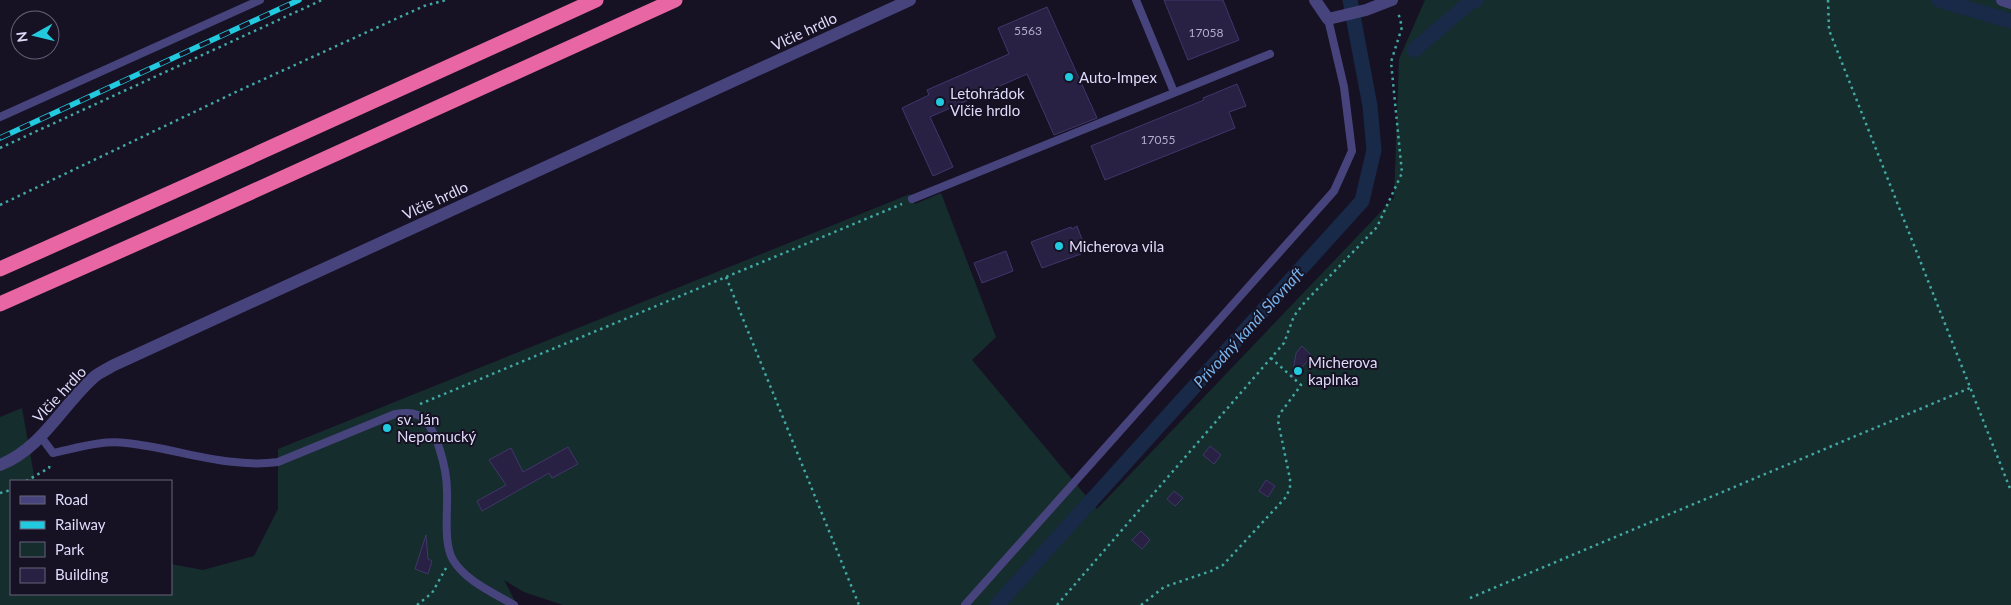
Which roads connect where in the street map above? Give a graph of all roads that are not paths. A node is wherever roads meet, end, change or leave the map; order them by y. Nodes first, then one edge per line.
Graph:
1 (260, 0) edge
2 (596, 0) edge
3 (675, 0) edge
4 (910, 0) edge
5 (1136, 0) edge
6 (1315, 0) edge
7 (2002, 0) edge
8 (2011, 3) edge
9 (1395, 4) edge
10 (1333, 17) junction
11 (1270, 54) dead end
12 (1174, 92) junction
13 (0, 117) edge
14 (912, 199) road end
15 (0, 269) edge
16 (0, 304) edge
17 (41, 438) junction
18 (0, 465) edge
19 (514, 605) edge
20 (965, 605) edge

1 - 13 lane
2 - 15 highway
3 - 16 highway
4 - 17 street, Vlčie hrdlo
5 - 12 lane
6 - 10 street
7 - 8 street
9 - 10 street
10 - 20 lane
11 - 12 lane
12 - 14 lane
17 - 18 street, Vlčie hrdlo
17 - 19 lane

